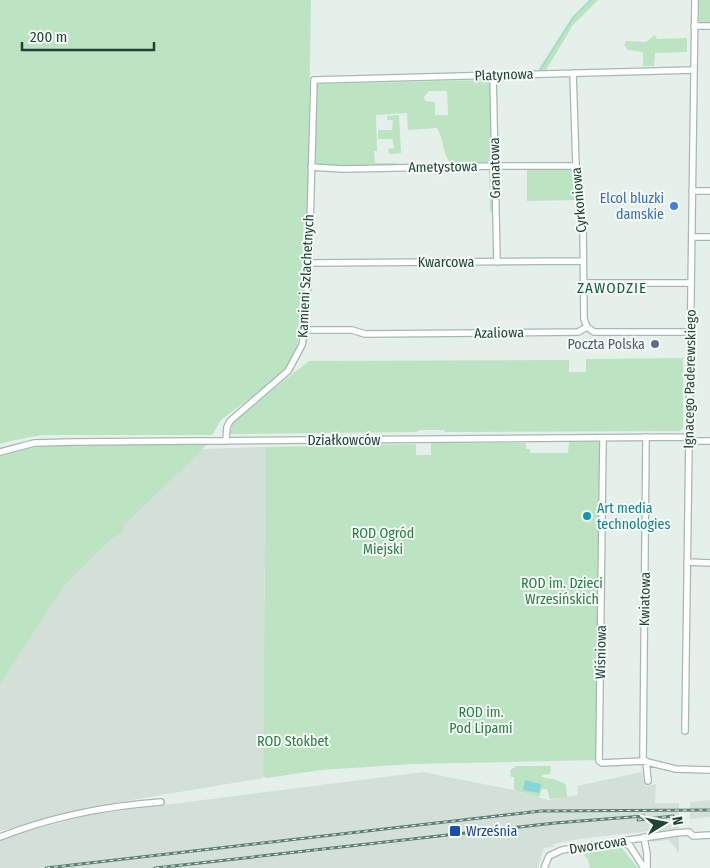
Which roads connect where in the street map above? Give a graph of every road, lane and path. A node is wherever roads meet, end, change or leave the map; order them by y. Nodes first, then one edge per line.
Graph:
1 (695, 0) edge
2 (694, 26) junction
3 (710, 26) edge
4 (694, 70) junction
5 (573, 73) junction
6 (493, 75) junction
7 (314, 80) joint
8 (496, 166) junction
9 (576, 166) junction
10 (311, 167) junction
11 (692, 191) junction
12 (710, 191) edge
13 (692, 236) junction
14 (710, 237) edge
15 (582, 261) junction
16 (497, 262) junction
17 (309, 263) junction
18 (583, 283) junction
19 (691, 283) junction
20 (586, 327) junction
21 (305, 330) junction
22 (691, 332) junction
23 (646, 437) junction
24 (603, 438) junction
25 (689, 439) junction
26 (226, 441) junction
27 (710, 441) edge
28 (0, 452) edge
29 (687, 562) junction
30 (710, 563) edge
31 (685, 731) dead end
32 (644, 761) junction
33 (710, 770) edge
34 (648, 781) dead end
35 (161, 802) dead end
36 (710, 835) edge
37 (0, 837) edge
38 (644, 837) junction
39 (621, 841) junction
40 (544, 868) edge
41 (646, 868) edge

1 - 2 street, Ignacego Paderewskiego
2 - 3 street
2 - 4 street, Ignacego Paderewskiego
4 - 5 street, Platynowa
4 - 11 street, Ignacego Paderewskiego
5 - 6 street, Platynowa
5 - 9 street, Cyrkoniowa
6 - 7 street, Platynowa
6 - 8 street, Granatowa
7 - 10 street, Kamieni Szlachetnych
8 - 9 street, Ametystowa
8 - 10 street, Ametystowa
8 - 16 street, Granatowa
9 - 15 street, Cyrkoniowa
10 - 17 street, Kamieni Szlachetnych
11 - 12 street
11 - 13 street, Ignacego Paderewskiego
13 - 14 street
13 - 19 street, Ignacego Paderewskiego
15 - 16 street, Kwarcowa
15 - 18 street, Cyrkoniowa
16 - 17 street, Kwarcowa
17 - 21 street, Kamieni Szlachetnych
18 - 19 street
18 - 20 street, Cyrkoniowa
19 - 22 street, Ignacego Paderewskiego
20 - 21 street, Azaliowa
20 - 22 street, Azaliowa
21 - 26 street, Kamieni Szlachetnych
22 - 25 street, Ignacego Paderewskiego
23 - 24 street, Działkowców
23 - 25 street, Działkowców
23 - 32 street, Kwiatowa
24 - 26 street, Działkowców
24 - 32 street, Wiśniowa
25 - 27 street, Działkowców
25 - 29 street, Ignacego Paderewskiego
26 - 28 street, Działkowców
29 - 30 street
29 - 31 street, Ignacego Paderewskiego
32 - 33 street
32 - 34 street, Kwiatowa
35 - 37 street
36 - 38 street, Dworcowa
38 - 39 street, Dworcowa
38 - 41 street
39 - 40 street, Dworcowa
39 - 41 street

